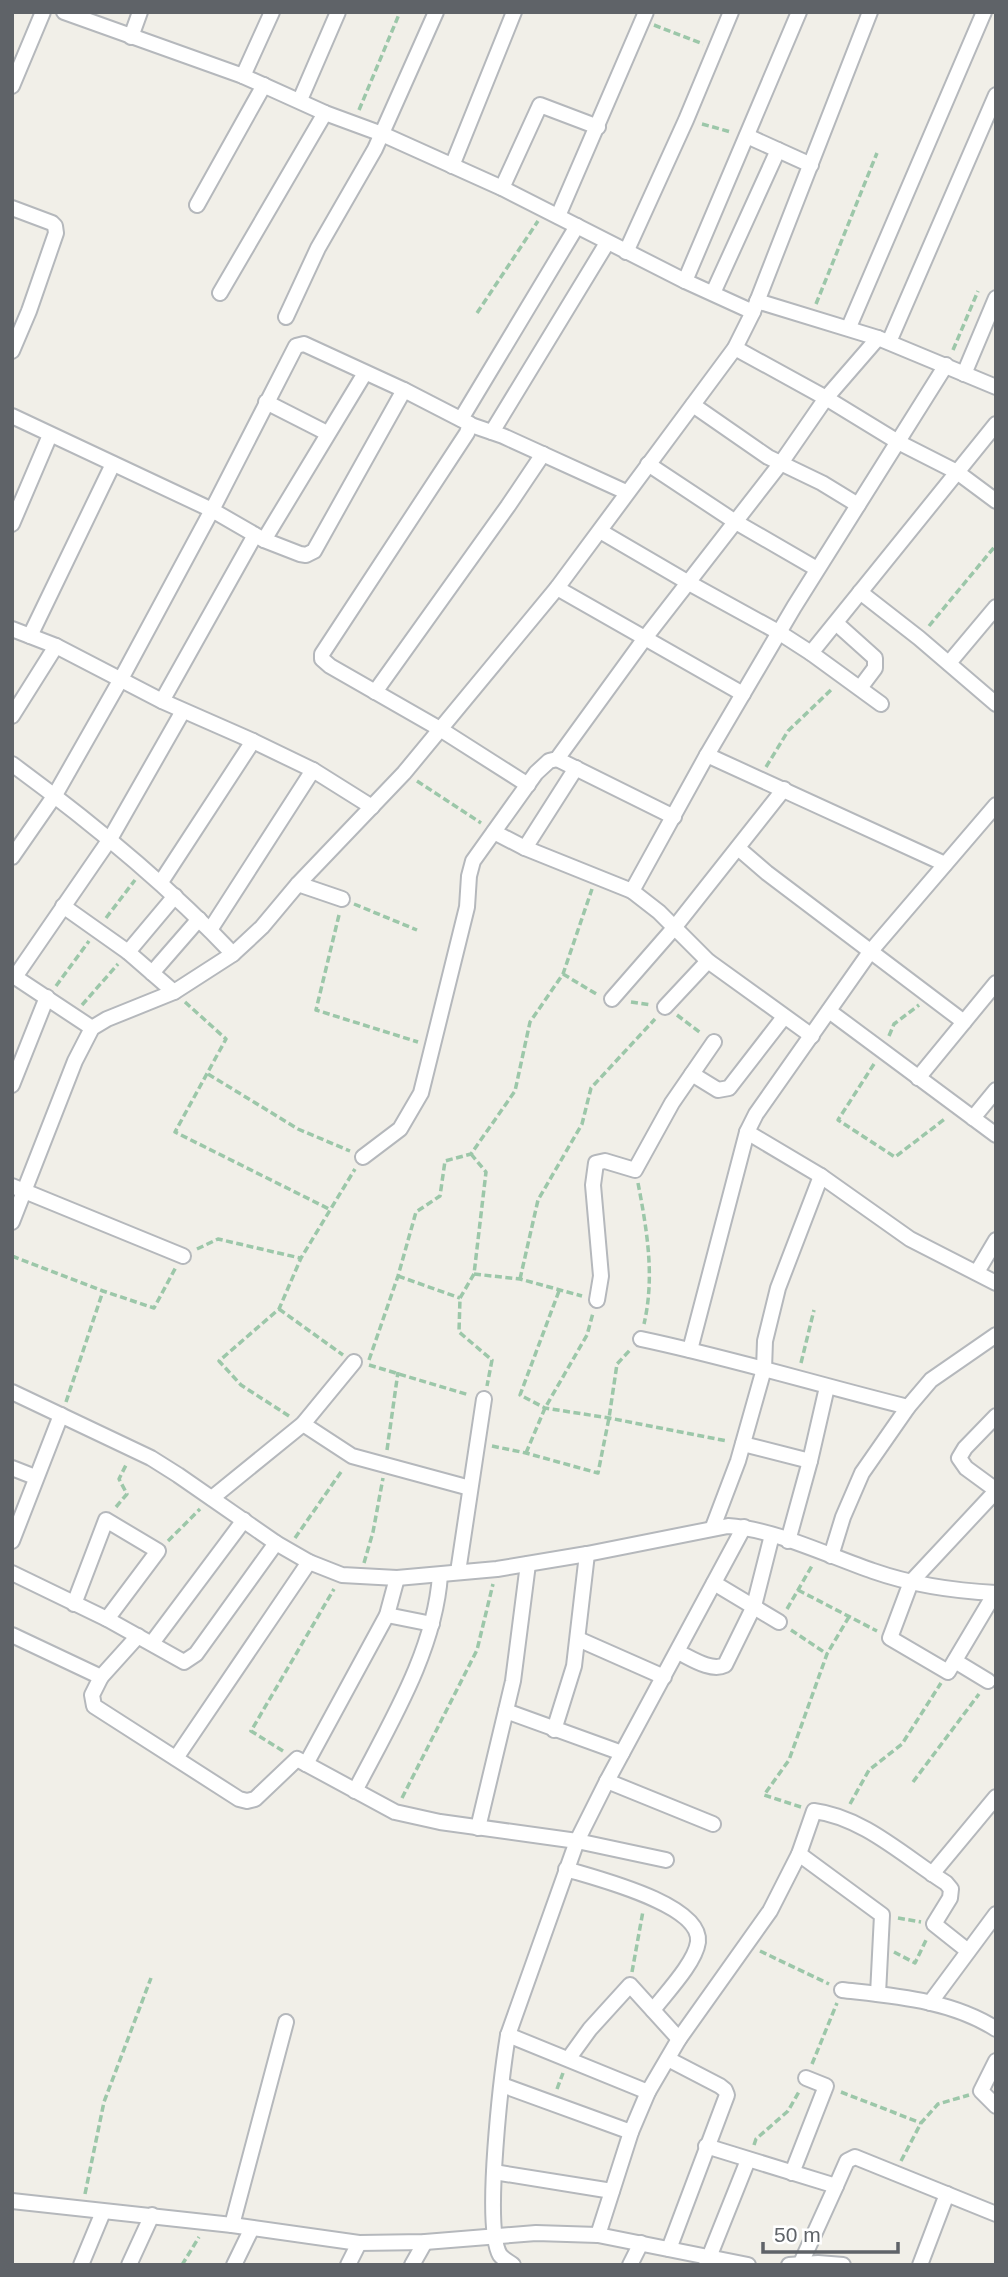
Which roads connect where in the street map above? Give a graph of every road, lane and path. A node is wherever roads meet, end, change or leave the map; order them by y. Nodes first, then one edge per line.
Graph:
1 (43, 12) edge
2 (64, 12) edge
3 (140, 12) edge
4 (272, 12) edge
5 (338, 12) edge
6 (400, 12) edge
7 (436, 12) edge
8 (514, 12) edge
9 (731, 12) edge
10 (799, 12) edge
11 (870, 12) edge
12 (984, 12) edge
13 (644, 16) edge
14 (131, 37) junction
15 (715, 48) junction
16 (243, 76) junction
17 (264, 85) junction
18 (12, 86) edge
19 (996, 95) edge
20 (300, 100) junction
21 (325, 113) junction
22 (686, 120) junction
23 (354, 124) junction
24 (598, 127) junction
25 (382, 134) junction
26 (747, 136) junction
27 (778, 150) junction
28 (877, 153) dead end
29 (811, 165) junction
30 (452, 166) junction
31 (502, 188) junction
32 (197, 205) dead end
33 (12, 208) edge
34 (552, 213) junction
35 (577, 226) junction
36 (607, 243) junction
37 (626, 252) junction
38 (685, 281) junction
39 (978, 291) dead end
40 (220, 293) dead end
41 (713, 293) junction
42 (996, 299) edge
43 (755, 306) junction
44 (478, 313) dead end
45 (811, 316) junction
46 (286, 317) dead end
47 (849, 327) junction
48 (884, 340) junction
49 (735, 348) junction
50 (12, 351) edge
51 (946, 365) junction
52 (365, 373) junction
53 (964, 374) junction
54 (996, 387) edge
55 (404, 390) junction
56 (826, 398) junction
57 (266, 402) junction
58 (693, 405) junction
59 (12, 416) edge
60 (466, 422) junction
61 (996, 424) edge
62 (492, 432) junction
63 (327, 433) junction
64 (50, 435) junction
65 (898, 442) junction
66 (542, 454) junction
67 (781, 463) junction
68 (113, 464) junction
69 (648, 464) junction
70 (957, 472) junction
71 (626, 492) junction
72 (996, 501) edge
73 (858, 505) junction
74 (212, 510) junction
75 (734, 521) junction
76 (12, 524) edge
77 (600, 530) junction
78 (260, 538) junction
79 (996, 545) edge
80 (817, 569) junction
81 (689, 583) junction
82 (557, 588) junction
83 (860, 592) junction
84 (996, 607) edge
85 (836, 623) junction
86 (12, 629) edge
87 (780, 633) junction
88 (30, 636) junction
89 (645, 638) junction
90 (919, 638) junction
91 (56, 646) junction
92 (811, 653) junction
93 (949, 663) junction
94 (845, 677) junction
95 (121, 679) junction
96 (860, 688) junction
97 (375, 692) junction
98 (743, 694) junction
99 (162, 701) junction
100 (881, 704) dead end
101 (996, 704) edge
102 (183, 711) junction
103 (12, 716) edge
104 (440, 729) junction
105 (253, 741) junction
106 (707, 755) junction
107 (557, 759) junction
108 (12, 764) edge
109 (576, 768) junction
110 (313, 770) junction
111 (404, 773) junction
112 (760, 778) junction
113 (528, 785) junction
114 (784, 789) junction
115 (55, 795) junction
116 (996, 805) edge
117 (372, 807) junction
118 (674, 817) junction
119 (495, 832) junction
120 (110, 839) junction
121 (525, 848) junction
122 (738, 848) junction
123 (12, 857) edge
124 (945, 864) junction
125 (596, 877) junction
126 (161, 882) junction
127 (298, 884) junction
128 (632, 891) junction
129 (175, 896) junction
130 (342, 900) junction
131 (63, 906) junction
132 (199, 919) junction
133 (674, 928) junction
134 (210, 930) junction
135 (418, 930) dead end
136 (128, 952) junction
137 (870, 952) junction
138 (233, 954) junction
139 (708, 961) junction
140 (152, 973) junction
141 (563, 974) junction
142 (13, 976) edge
143 (996, 982) edge
144 (174, 992) junction
145 (47, 997) junction
146 (930, 998) junction
147 (991, 998) edge
148 (612, 999) junction
149 (665, 1007) junction
150 (829, 1011) junction
151 (73, 1015) junction
152 (784, 1017) junction
153 (964, 1022) junction
154 (92, 1028) junction
155 (812, 1036) junction
156 (714, 1042) joint
157 (434, 1047) junction
158 (883, 1051) junction
159 (208, 1074) junction
160 (692, 1074) junction
161 (918, 1078) junction
162 (12, 1085) edge
163 (996, 1090) edge
164 (959, 1108) junction
165 (973, 1118) junction
166 (747, 1132) junction
167 (996, 1135) edge
168 (471, 1154) junction
169 (363, 1157) junction
170 (635, 1170) junction
171 (821, 1176) junction
172 (18, 1189) edge
173 (329, 1209) junction
174 (12, 1222) edge
175 (996, 1240) edge
176 (183, 1255) junction
177 (12, 1256) edge
178 (301, 1258) junction
179 (977, 1272) junction
180 (474, 1274) junction
181 (398, 1276) junction
182 (520, 1279) junction
183 (996, 1283) edge
184 (559, 1291) junction
185 (103, 1292) junction
186 (460, 1298) junction
187 (597, 1300) junction
188 (279, 1309) junction
189 (814, 1310) dead end
190 (996, 1335) edge
191 (641, 1339) junction
192 (690, 1350) junction
193 (354, 1362) joint
194 (764, 1369) junction
195 (398, 1372) junction
196 (797, 1379) junction
197 (827, 1387) junction
198 (12, 1392) edge
199 (484, 1399) junction
200 (908, 1407) junction
201 (545, 1408) junction
202 (61, 1415) junction
203 (996, 1416) edge
204 (609, 1418) junction
205 (303, 1424) junction
206 (476, 1443) junction
207 (743, 1444) junction
208 (134, 1450) junction
209 (526, 1452) junction
210 (352, 1456) junction
211 (810, 1461) junction
212 (385, 1466) junction
213 (12, 1468) edge
214 (36, 1478) junction
215 (470, 1488) junction
216 (996, 1491) edge
217 (212, 1498) junction
218 (106, 1520) junction
219 (244, 1520) junction
220 (744, 1527) junction
221 (713, 1528) junction
222 (772, 1535) junction
223 (12, 1541) edge
224 (788, 1541) junction
225 (281, 1547) junction
226 (159, 1551) junction
227 (587, 1554) junction
228 (825, 1554) junction
229 (309, 1562) junction
230 (528, 1564) junction
231 (497, 1569) junction
232 (458, 1572) junction
233 (12, 1573) edge
234 (342, 1575) junction
235 (440, 1575) junction
236 (361, 1577) junction
237 (397, 1578) junction
238 (714, 1583) junction
239 (911, 1583) junction
240 (798, 1590) junction
241 (995, 1593) edge
242 (74, 1604) junction
243 (754, 1606) junction
244 (387, 1615) junction
245 (850, 1615) junction
246 (107, 1619) junction
247 (779, 1622) junction
248 (432, 1624) junction
249 (12, 1635) edge
250 (138, 1636) junction
251 (890, 1638) junction
252 (578, 1639) junction
253 (152, 1643) junction
254 (678, 1652) junction
255 (827, 1654) junction
256 (952, 1666) junction
257 (101, 1677) junction
258 (664, 1677) junction
259 (988, 1681) joint
260 (506, 1711) junction
261 (554, 1730) junction
262 (622, 1753) junction
263 (176, 1758) junction
264 (301, 1762) junction
265 (607, 1781) junction
266 (913, 1782) dead end
267 (355, 1791) junction
268 (996, 1797) edge
269 (814, 1811) junction
270 (395, 1812) junction
271 (843, 1818) junction
272 (713, 1824) dead end
273 (478, 1828) junction
274 (577, 1841) junction
275 (799, 1854) junction
276 (666, 1860) dead end
277 (566, 1869) junction
278 (932, 1874) junction
279 (646, 1895) junction
280 (996, 1914) edge
281 (882, 1915) junction
282 (934, 1924) junction
283 (745, 1945) junction
284 (881, 1946) junction
285 (968, 1951) junction
286 (151, 1978) dead end
287 (630, 1985) junction
288 (842, 1990) junction
289 (878, 1994) junction
290 (930, 2003) junction
291 (653, 2010) junction
292 (286, 2022) dead end
293 (996, 2028) edge
294 (508, 2035) junction
295 (679, 2039) junction
296 (569, 2058) junction
297 (668, 2059) junction
298 (996, 2061) edge
299 (806, 2078) junction
300 (502, 2085) junction
301 (826, 2086) junction
302 (981, 2091) junction
303 (648, 2092) junction
304 (552, 2102) junction
305 (996, 2106) edge
306 (920, 2123) junction
307 (631, 2132) junction
308 (706, 2146) junction
309 (748, 2160) junction
310 (494, 2172) junction
311 (792, 2173) junction
312 (895, 2174) junction
313 (836, 2186) junction
314 (612, 2191) junction
315 (947, 2194) junction
316 (12, 2202) edge
317 (81, 2209) junction
318 (103, 2212) junction
319 (996, 2214) edge
320 (152, 2216) junction
321 (208, 2223) junction
322 (232, 2225) junction
323 (252, 2228) junction
324 (495, 2235) junction
325 (598, 2235) junction
326 (425, 2242) junction
327 (359, 2243) junction
328 (641, 2243) junction
329 (668, 2249) junction
330 (707, 2261) edge
331 (503, 2262) edge
332 (795, 2264) edge
333 (81, 2265) edge
334 (129, 2265) edge
335 (182, 2265) edge
336 (234, 2265) edge
337 (348, 2265) edge
338 (412, 2265) edge
339 (630, 2265) edge
340 (748, 2265) edge
341 (840, 2265) edge
342 (920, 2265) edge

1 - 18 street
2 - 14 street
3 - 14 street
4 - 16 street
5 - 20 street
6 - 23 path
7 - 25 street
8 - 30 street
9 - 15 street
10 - 26 street
11 - 29 street
12 - 47 street
13 - 15 path
13 - 24 street
14 - 16 street
15 - 22 street
16 - 17 street
17 - 20 street
17 - 32 street
19 - 48 street
20 - 21 street
21 - 23 street
21 - 40 street
22 - 26 path
22 - 37 street
23 - 25 street
24 - 31 street
24 - 34 street
25 - 30 street
25 - 46 street
26 - 27 street
26 - 38 street
27 - 29 street
27 - 41 street
28 - 45 path
29 - 43 street
30 - 31 street
31 - 34 street
33 - 50 street
34 - 35 street
34 - 44 path
35 - 36 street
35 - 60 street
36 - 37 street
36 - 62 street
37 - 38 street
38 - 41 street
39 - 51 path
41 - 43 street
42 - 53 street
43 - 45 street
43 - 49 street
45 - 47 street
47 - 48 street
48 - 51 street
48 - 56 street
49 - 56 street
49 - 58 street
51 - 53 street
51 - 65 street
52 - 55 street
52 - 57 street
52 - 63 street
53 - 54 street
55 - 60 street
55 - 78 street
56 - 65 street
56 - 67 street
57 - 63 street
57 - 74 street
58 - 67 street
58 - 69 street
59 - 64 street
60 - 62 street
60 - 97 street
61 - 70 street
62 - 66 street
63 - 78 street
64 - 68 street
64 - 76 street
65 - 70 street
65 - 73 street
66 - 71 street
66 - 97 street
67 - 73 street
67 - 75 street
68 - 74 street
68 - 88 street
69 - 71 street
69 - 75 street
70 - 72 street
70 - 83 street
71 - 77 street
73 - 80 street
74 - 78 street
74 - 95 street
75 - 80 street
75 - 81 street
77 - 81 street
77 - 82 street
78 - 99 street
79 - 90 path
80 - 87 street
81 - 87 street
81 - 89 street
82 - 89 street
82 - 104 street
83 - 85 street
83 - 90 street
84 - 93 street
85 - 92 street
85 - 96 street
86 - 88 street
87 - 92 street
87 - 98 street
88 - 91 street
89 - 98 street
89 - 107 street
90 - 93 street
91 - 95 street
91 - 103 street
92 - 94 street
93 - 101 street
94 - 96 street
94 - 112 path
95 - 99 street
95 - 115 street
96 - 100 street
97 - 104 street
98 - 106 street
99 - 102 street
102 - 105 street
102 - 120 street
104 - 111 street
104 - 113 street
105 - 110 street
105 - 126 street
106 - 112 street
106 - 118 street
107 - 109 street
107 - 113 street
108 - 115 street
109 - 118 street
109 - 121 street
110 - 117 street
110 - 134 street
111 - 117 street
111 - 119 path
112 - 114 street
113 - 119 street
114 - 122 street
114 - 124 street
115 - 120 street
115 - 123 street
116 - 124 street
117 - 127 street
118 - 128 street
119 - 121 street
119 - 157 street
120 - 126 street
120 - 131 street
121 - 125 street
122 - 133 street
122 - 137 street
124 - 137 street
125 - 128 street
125 - 141 path
126 - 129 street
127 - 130 street
127 - 138 street
128 - 133 street
129 - 132 street
129 - 136 street
130 - 135 path
130 - 157 path
131 - 136 street
131 - 142 street
132 - 134 street
132 - 140 street
133 - 139 street
133 - 148 street
134 - 138 street
136 - 140 street
136 - 151 path
137 - 146 street
137 - 150 street
138 - 144 street
139 - 149 street
139 - 152 street
140 - 144 street
141 - 148 path
141 - 168 path
142 - 145 street
143 - 147 street
144 - 154 street
144 - 159 path
145 - 151 street
145 - 162 street
146 - 153 street
146 - 158 path
147 - 153 street
148 - 149 path
149 - 156 path
149 - 182 path
150 - 155 street
150 - 158 street
151 - 154 street
152 - 155 street
152 - 160 street
153 - 161 street
154 - 172 street
155 - 166 street
156 - 160 street
157 - 169 street
158 - 161 street
158 - 164 path
159 - 169 path
159 - 173 path
160 - 170 street
161 - 164 street
163 - 165 street
164 - 165 street
165 - 167 street
166 - 171 street
166 - 192 street
168 - 180 path
168 - 181 path
169 - 173 path
170 - 187 street
170 - 191 path
171 - 179 street
171 - 194 street
172 - 174 street
172 - 176 street
173 - 178 path
175 - 179 street
176 - 178 path
176 - 185 path
177 - 185 path
178 - 188 path
179 - 183 street
180 - 182 path
180 - 186 path
181 - 186 path
181 - 195 path
182 - 184 path
184 - 187 path
184 - 201 path
185 - 202 path
186 - 199 path
187 - 201 path
188 - 193 path
188 - 205 path
189 - 196 path
190 - 200 street
191 - 192 street
191 - 204 path
192 - 194 street
193 - 205 street
194 - 196 street
194 - 207 street
195 - 199 path
195 - 212 path
196 - 197 street
197 - 200 street
197 - 211 street
198 - 202 street
199 - 206 street
200 - 228 street
201 - 204 path
201 - 209 path
202 - 208 street
202 - 214 street
203 - 216 street
204 - 207 path
204 - 209 path
205 - 210 street
205 - 217 street
206 - 209 path
206 - 215 street
207 - 211 street
207 - 221 street
208 - 217 street
208 - 218 path
210 - 212 street
210 - 225 path
211 - 224 street
212 - 215 street
212 - 236 path
213 - 214 street
214 - 223 street
215 - 232 street
216 - 239 street
217 - 219 street
217 - 226 path
218 - 226 street
218 - 242 street
219 - 225 street
219 - 253 street
220 - 221 street
220 - 222 street
220 - 238 street
221 - 227 street
222 - 224 street
222 - 243 street
224 - 228 street
225 - 229 street
225 - 253 street
226 - 246 street
227 - 230 street
227 - 252 street
228 - 239 street
228 - 240 path
229 - 234 street
229 - 263 street
230 - 231 street
230 - 260 street
231 - 232 street
231 - 270 path
232 - 235 street
233 - 242 street
234 - 236 street
234 - 264 path
235 - 237 street
235 - 248 street
236 - 237 street
237 - 244 street
238 - 243 street
238 - 254 street
239 - 241 street
239 - 251 street
240 - 245 path
240 - 247 path
241 - 256 street
242 - 246 street
243 - 247 street
243 - 254 street
244 - 248 street
244 - 264 street
245 - 251 path
245 - 255 path
246 - 250 street
247 - 255 path
248 - 267 street
249 - 257 street
250 - 253 street
250 - 257 street
251 - 256 street
252 - 258 street
252 - 261 street
254 - 258 street
255 - 269 path
256 - 259 street
256 - 271 path
257 - 263 street
258 - 262 street
259 - 266 path
260 - 261 street
260 - 273 street
261 - 262 street
262 - 265 street
263 - 264 street
264 - 267 street
265 - 272 street
265 - 274 street
267 - 270 street
268 - 278 street
269 - 271 street
269 - 275 street
270 - 273 street
271 - 278 street
273 - 274 street
274 - 276 street
274 - 277 street
275 - 281 street
275 - 283 street
277 - 279 street
277 - 294 street
278 - 282 street
279 - 287 path
279 - 291 street
280 - 285 street
281 - 282 path
281 - 284 street
282 - 284 path
282 - 285 street
283 - 288 path
283 - 295 street
284 - 289 street
285 - 290 street
286 - 317 path
287 - 291 street
287 - 296 street
288 - 289 street
288 - 299 path
289 - 290 street
290 - 293 street
291 - 295 street
292 - 322 street
294 - 296 street
294 - 300 street
295 - 297 street
296 - 303 street
296 - 304 path
297 - 303 street
297 - 308 street
298 - 302 street
299 - 301 street
299 - 309 path
300 - 304 street
300 - 310 street
301 - 306 path
301 - 311 street
302 - 305 street
302 - 306 path
303 - 307 street
304 - 307 street
306 - 312 path
307 - 314 street
308 - 309 street
308 - 329 street
309 - 311 street
309 - 330 street
310 - 314 street
310 - 324 street
311 - 313 street
312 - 313 street
312 - 315 street
313 - 332 street
314 - 325 street
315 - 319 street
315 - 342 street
316 - 317 street
317 - 318 street
318 - 320 street
318 - 333 street
320 - 321 street
320 - 334 street
321 - 322 street
321 - 335 path
322 - 323 street
323 - 327 street
323 - 336 street
324 - 325 street
324 - 326 street
324 - 331 street
325 - 328 street
326 - 327 street
326 - 338 street
327 - 337 street
328 - 329 street
328 - 339 street
329 - 330 street
330 - 340 street
332 - 341 street

